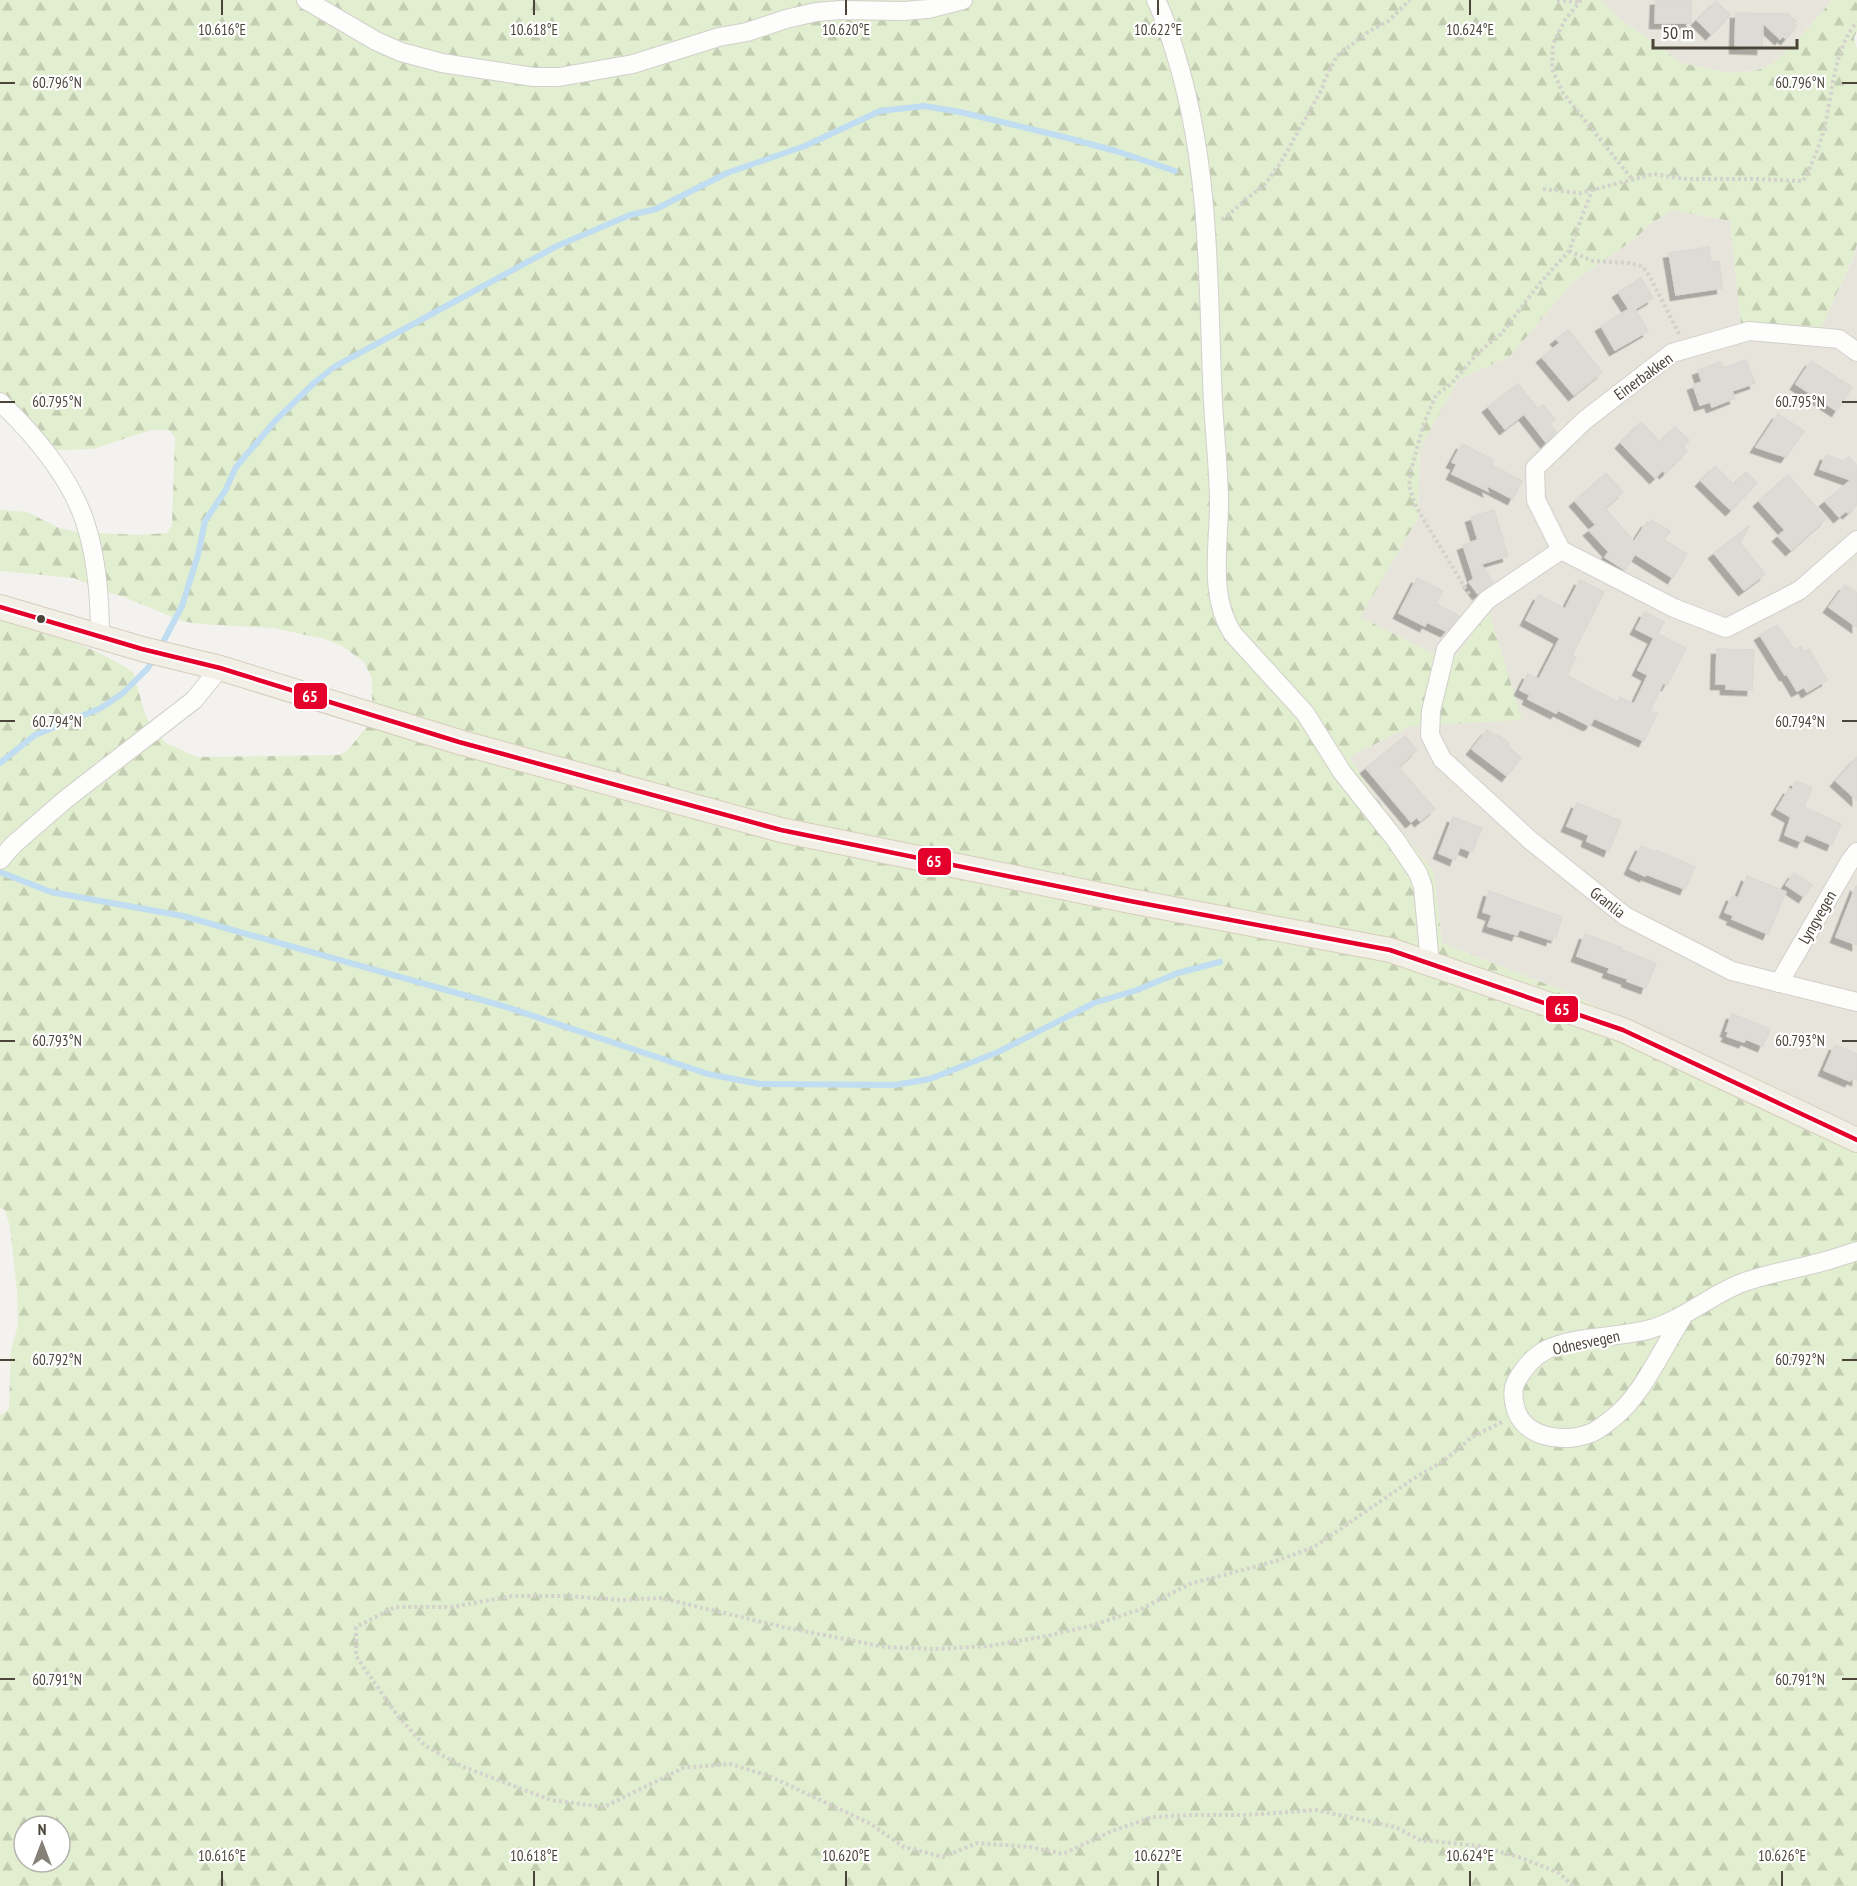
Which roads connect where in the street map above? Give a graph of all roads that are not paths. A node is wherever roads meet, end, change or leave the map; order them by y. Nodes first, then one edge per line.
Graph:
1 (306, 0) edge
2 (963, 0) edge
3 (1156, 0) edge
4 (1857, 352) edge
5 (0, 402) edge
6 (1857, 540) edge
7 (1562, 550) junction
8 (0, 607) edge
9 (100, 636) junction
10 (220, 668) junction
11 (1857, 852) edge
12 (0, 860) edge
13 (1430, 964) junction
14 (1779, 983) junction
15 (1857, 1002) edge
16 (1857, 1140) edge
17 (1857, 1251) edge
18 (1682, 1318) junction

1 - 2 street
3 - 13 street
4 - 7 street, Einerbakken
5 - 9 street
6 - 7 street
7 - 14 street, Granlia
8 - 9 main road
9 - 10 main road
10 - 12 street
10 - 13 main road
11 - 14 street, Lyngvegen
13 - 16 main road
14 - 15 street, Granlia
17 - 18 street, Odnesvegen
18 - 18 street, Odnesvegen

